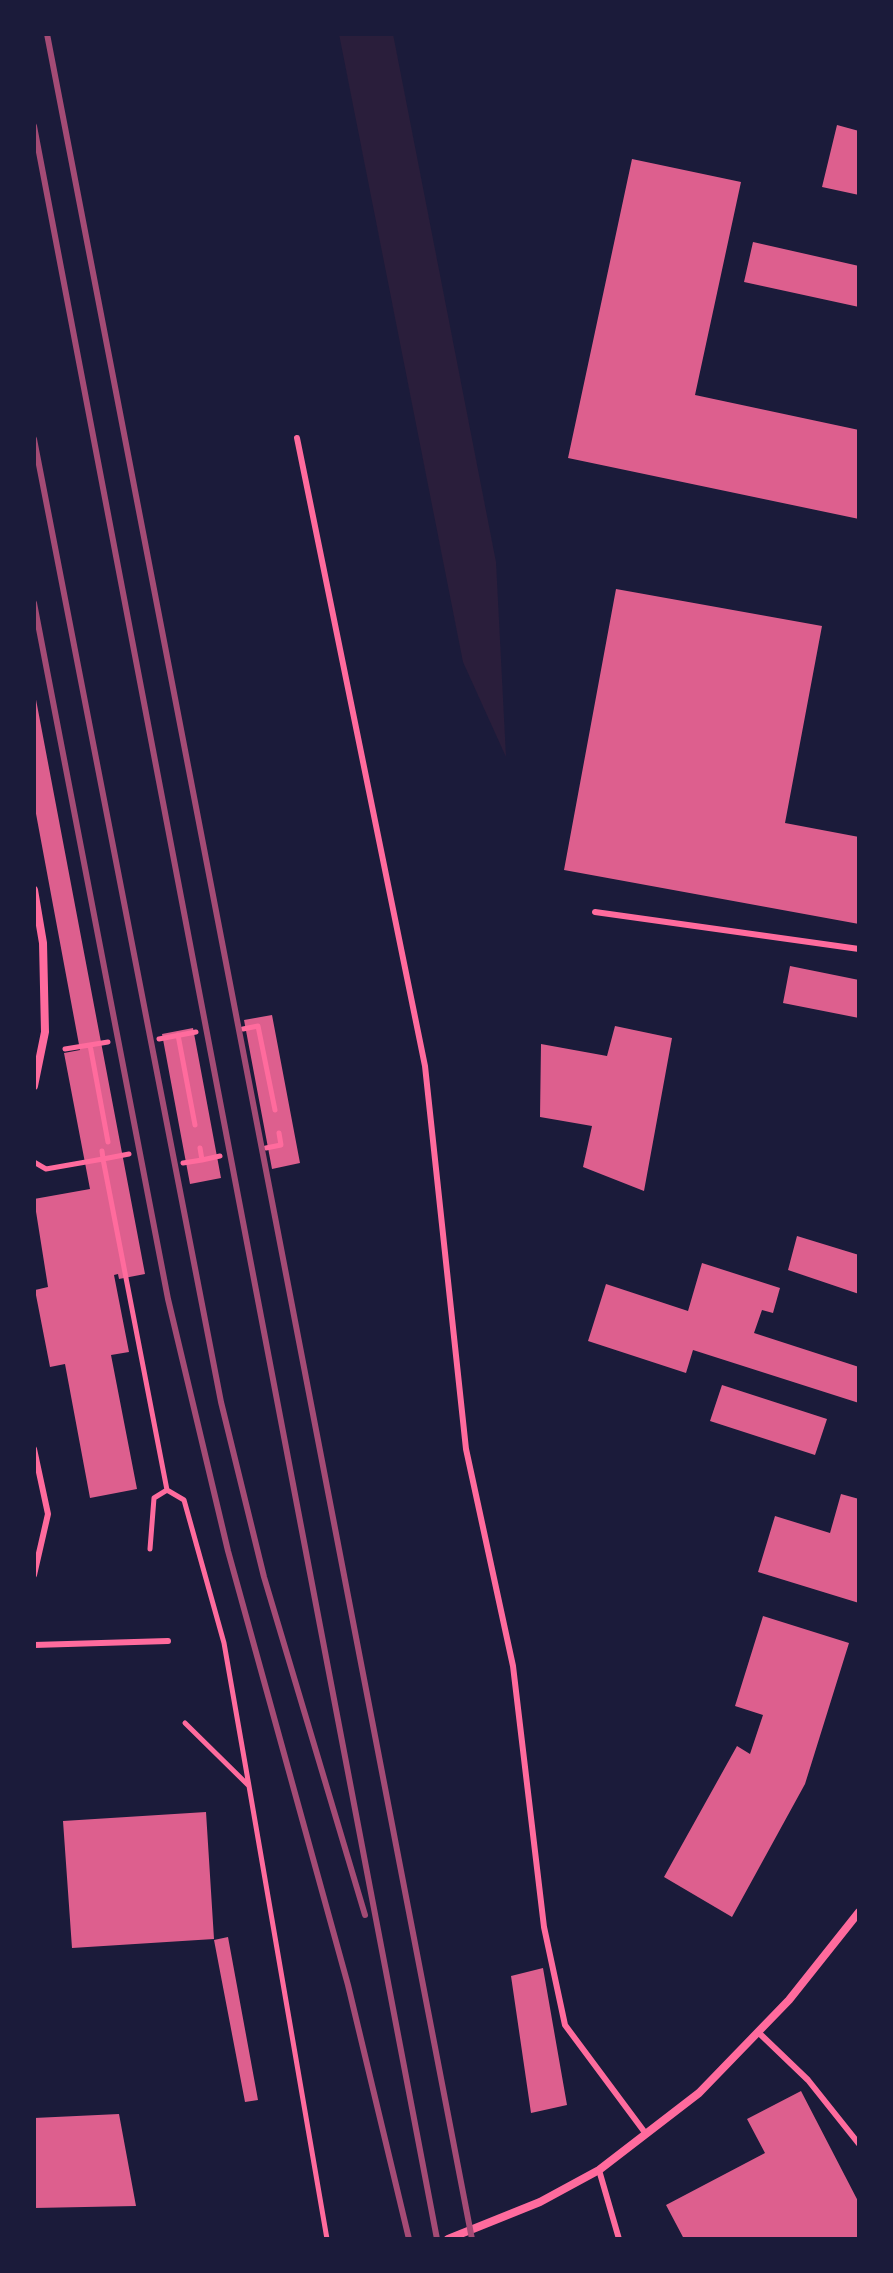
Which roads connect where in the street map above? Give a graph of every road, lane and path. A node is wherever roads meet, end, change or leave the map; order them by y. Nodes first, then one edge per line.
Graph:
1 (297, 438) dead end
2 (34, 890) edge
3 (595, 912) dead end
4 (859, 949) edge
5 (243, 1029) dead end
6 (196, 1032) dead end
7 (178, 1035) junction
8 (159, 1039) dead end
9 (108, 1042) dead end
10 (34, 1086) edge
11 (275, 1110) dead end
12 (195, 1125) dead end
13 (279, 1133) dead end
14 (108, 1142) dead end
15 (200, 1148) dead end
16 (266, 1148) dead end
17 (102, 1151) dead end
18 (129, 1154) dead end
19 (220, 1156) dead end
20 (103, 1159) junction
21 (202, 1160) junction
22 (34, 1162) edge
23 (183, 1163) dead end
24 (34, 1449) edge
25 (167, 1490) junction
26 (150, 1549) dead end
27 (34, 1575) edge
28 (168, 1641) dead end
29 (34, 1645) edge
30 (185, 1723) dead end
31 (249, 1786) junction
32 (859, 1912) edge
33 (758, 2032) junction
34 (646, 2134) junction
35 (859, 2144) edge
36 (599, 2170) junction
37 (327, 2239) edge
38 (448, 2239) edge
39 (619, 2239) edge

1 - 34 lane
2 - 10 street
3 - 4 lane
5 - 11 path
6 - 7 path
7 - 8 path
7 - 12 path
9 - 14 path
13 - 16 path
15 - 21 path
17 - 20 path
18 - 20 path
19 - 21 path
20 - 22 path
20 - 25 path
21 - 23 path
24 - 27 lane
25 - 26 path
25 - 31 path
28 - 29 lane
30 - 31 path
31 - 37 path
32 - 33 street
33 - 34 street
33 - 35 lane
34 - 36 street
36 - 38 street
36 - 39 lane

